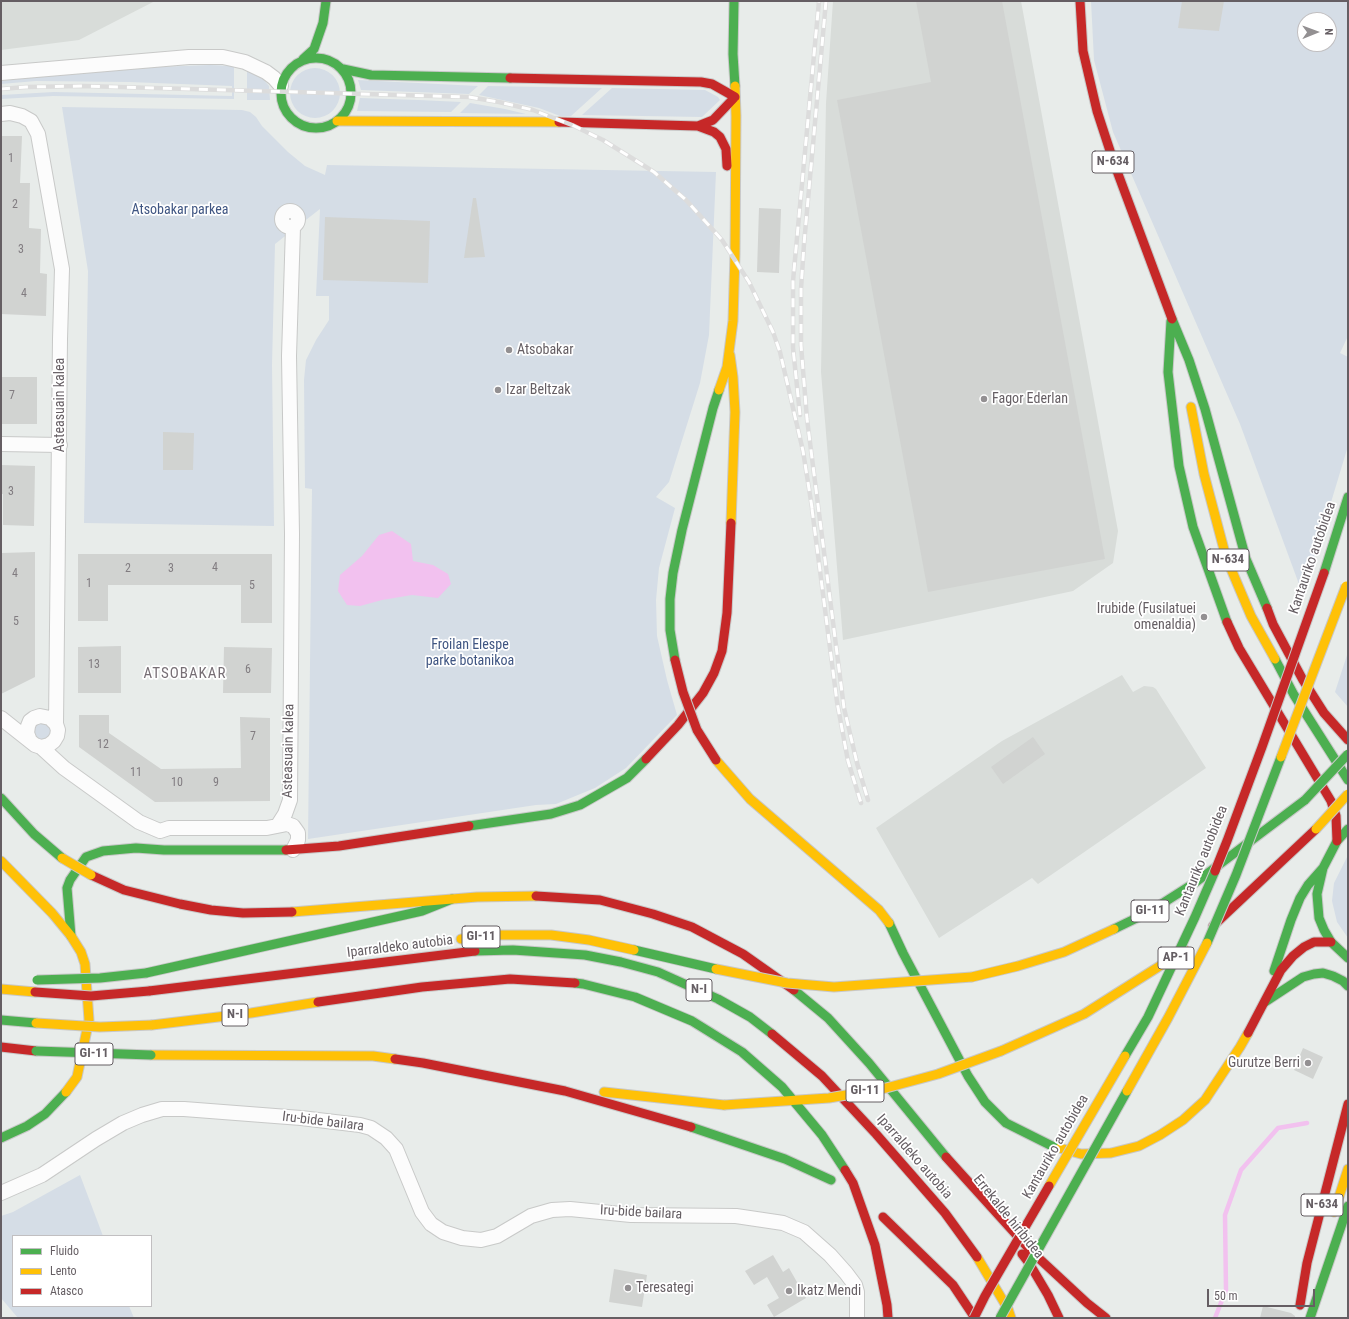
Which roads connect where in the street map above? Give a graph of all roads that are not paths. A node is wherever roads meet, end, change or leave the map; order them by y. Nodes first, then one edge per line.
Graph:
1 (326, 1) edge
2 (734, 1) edge
3 (1080, 1) edge
4 (303, 59) junction
5 (343, 69) junction
6 (1, 73) edge
7 (281, 86) junction
8 (735, 97) junction
9 (1, 114) edge
10 (337, 121) junction
11 (698, 126) junction
12 (726, 182) dead end
13 (293, 226) dead end
14 (1171, 316) junction
15 (730, 355) junction
16 (716, 372) dead end
17 (1185, 376) dead end
18 (1189, 398) dead end
19 (713, 408) junction
20 (1, 444) edge
21 (60, 445) junction
22 (1348, 497) edge
23 (1347, 584) edge
24 (1288, 651) junction
25 (1, 718) edge
26 (56, 724) junction
27 (1348, 728) edge
28 (1348, 740) edge
29 (54, 741) junction
30 (36, 744) junction
31 (1348, 754) edge
32 (62, 766) junction
33 (1348, 780) edge
34 (1348, 794) edge
35 (1, 798) edge
36 (278, 825) junction
37 (1348, 829) edge
38 (160, 830) junction
39 (1337, 841) junction
40 (164, 850) junction
41 (293, 850) junction
42 (1, 861) edge
43 (1323, 868) junction
44 (452, 899) junction
45 (71, 936) junction
46 (448, 941) dead end
47 (1331, 942) junction
48 (364, 956) dead end
49 (1348, 958) edge
50 (31, 980) dead end
51 (247, 980) junction
52 (1348, 986) edge
53 (1, 989) edge
54 (1263, 1003) junction
55 (1, 1020) edge
56 (1, 1047) edge
57 (565, 1090) junction
58 (1348, 1104) edge
59 (1, 1138) edge
60 (930, 1138) junction
61 (1348, 1169) edge
62 (831, 1180) dead end
63 (1, 1193) edge
64 (1348, 1206) edge
65 (883, 1217) dead end
66 (1331, 1222) dead end
67 (1301, 1312) edge
68 (857, 1318) edge
69 (888, 1318) edge
70 (975, 1318) edge
71 (1000, 1318) edge
72 (1011, 1318) edge
73 (1059, 1318) edge
74 (1106, 1318) edge
75 (1310, 1318) edge

1 - 4 main road
2 - 8 main road
3 - 14 main road, N-634
4 - 5 main road
4 - 7 main road
5 - 8 main road
5 - 10 main road
6 - 7 street
7 - 10 main road
8 - 11 main road
8 - 15 main road
9 - 21 street, Asteasuain kalea
10 - 11 main road
11 - 12 main road
13 - 36 street, Asteasuain kalea
14 - 17 main road, N-634
14 - 24 main road
14 - 39 main road
15 - 19 main road
15 - 41 main road
16 - 19 main road
18 - 33 main road, N-634
19 - 54 main road, bridge
20 - 21 street
21 - 26 street, Asteasuain kalea
22 - 70 main road, Kantauriko autobidea / AP-1, bridge
23 - 71 main road, AP-1, bridge
24 - 27 main road
24 - 28 main road
25 - 30 street
26 - 29 street, Asteasuain kalea
26 - 30 street
29 - 30 street
29 - 32 street, Asteasuain kalea
30 - 32 street
31 - 46 main road, GI-11, bridge
32 - 38 street
34 - 57 main road, GI-11, bridge
35 - 44 main road, bridge
36 - 38 street
36 - 41 street
37 - 39 main road
38 - 40 street
39 - 43 main road
40 - 41 main road
40 - 45 main road
42 - 45 main road
43 - 47 main road
43 - 54 main road
44 - 50 main road, bridge
44 - 60 main road
45 - 59 main road
47 - 49 main road
47 - 54 main road
48 - 51 main road
51 - 53 main road, Iparraldeko autobia / N-I, bridge
51 - 72 main road, Iparraldeko autobia / N-I
52 - 54 main road
55 - 69 main road, N-I, bridge
56 - 57 main road, GI-11, bridge
57 - 62 main road
58 - 67 main road, N-634
60 - 73 main road, Errekalde hiribidea
60 - 74 main road
61 - 66 main road, N-634
63 - 68 street, Iru-bide bailara
64 - 75 main road, N-634
65 - 70 main road
67 - 67 main road

